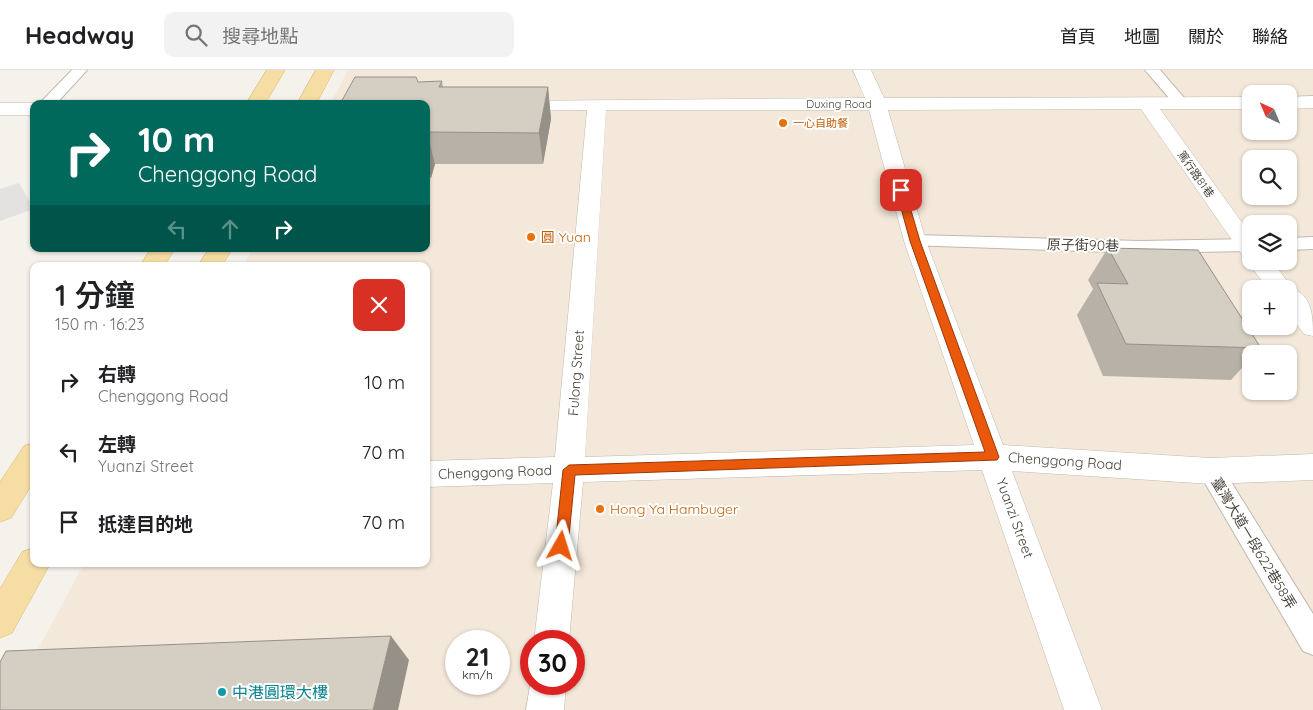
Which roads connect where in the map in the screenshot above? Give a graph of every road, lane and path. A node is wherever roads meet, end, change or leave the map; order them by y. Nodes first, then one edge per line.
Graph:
1 (80, 70) edge
2 (276, 70) edge
3 (325, 70) edge
4 (862, 70) edge
5 (1152, 70) edge
6 (51, 100) edge
7 (257, 100) edge
8 (308, 100) edge
9 (1298, 102) edge
10 (1313, 102) edge
11 (1146, 103) junction
12 (1181, 103) junction
13 (1242, 103) edge
14 (597, 104) junction
15 (877, 104) junction
16 (493, 105) edge
17 (0, 109) edge
18 (30, 109) edge
19 (1242, 237) edge
20 (915, 241) junction
21 (1313, 243) edge
22 (1297, 244) edge
23 (1242, 251) edge
24 (1267, 270) edge
25 (1275, 280) edge
26 (1297, 307) edge
27 (1313, 327) edge
28 (993, 457) junction
29 (30, 463) edge
30 (1313, 467) edge
31 (569, 470) junction
32 (1211, 471) junction
33 (430, 474) edge
34 (16, 492) edge
35 (32, 567) edge
36 (0, 621) edge
37 (553, 630) edge
38 (1313, 641) edge
39 (547, 695) edge
40 (545, 710) edge
41 (1083, 710) edge

1 - 6 lane
2 - 7 main road
3 - 8 main road
4 - 15 street, Yuanzi Street
5 - 12 lane
9 - 10 street
11 - 12 street, Duxing Road
11 - 15 street, Duxing Road
11 - 19 street, 篤行路81巷
12 - 13 street, Duxing Road
14 - 15 street, Duxing Road
14 - 16 street, Duxing Road
14 - 31 street, Fulong Street
15 - 20 street, Yuanzi Street
17 - 18 street
20 - 23 lane, 原子街90巷
20 - 28 street, Yuanzi Street
21 - 22 lane
24 - 25 street, 篤行路81巷
26 - 27 street
28 - 31 street, Chenggong Road
28 - 32 street, Chenggong Road
28 - 41 street, Yuanzi Street
29 - 34 main road
30 - 32 street, Chenggong Road
31 - 33 street, Chenggong Road
31 - 37 street, Fulong Street
32 - 38 lane, 臺灣大道一段622巷58弄
35 - 36 main road
39 - 40 street

